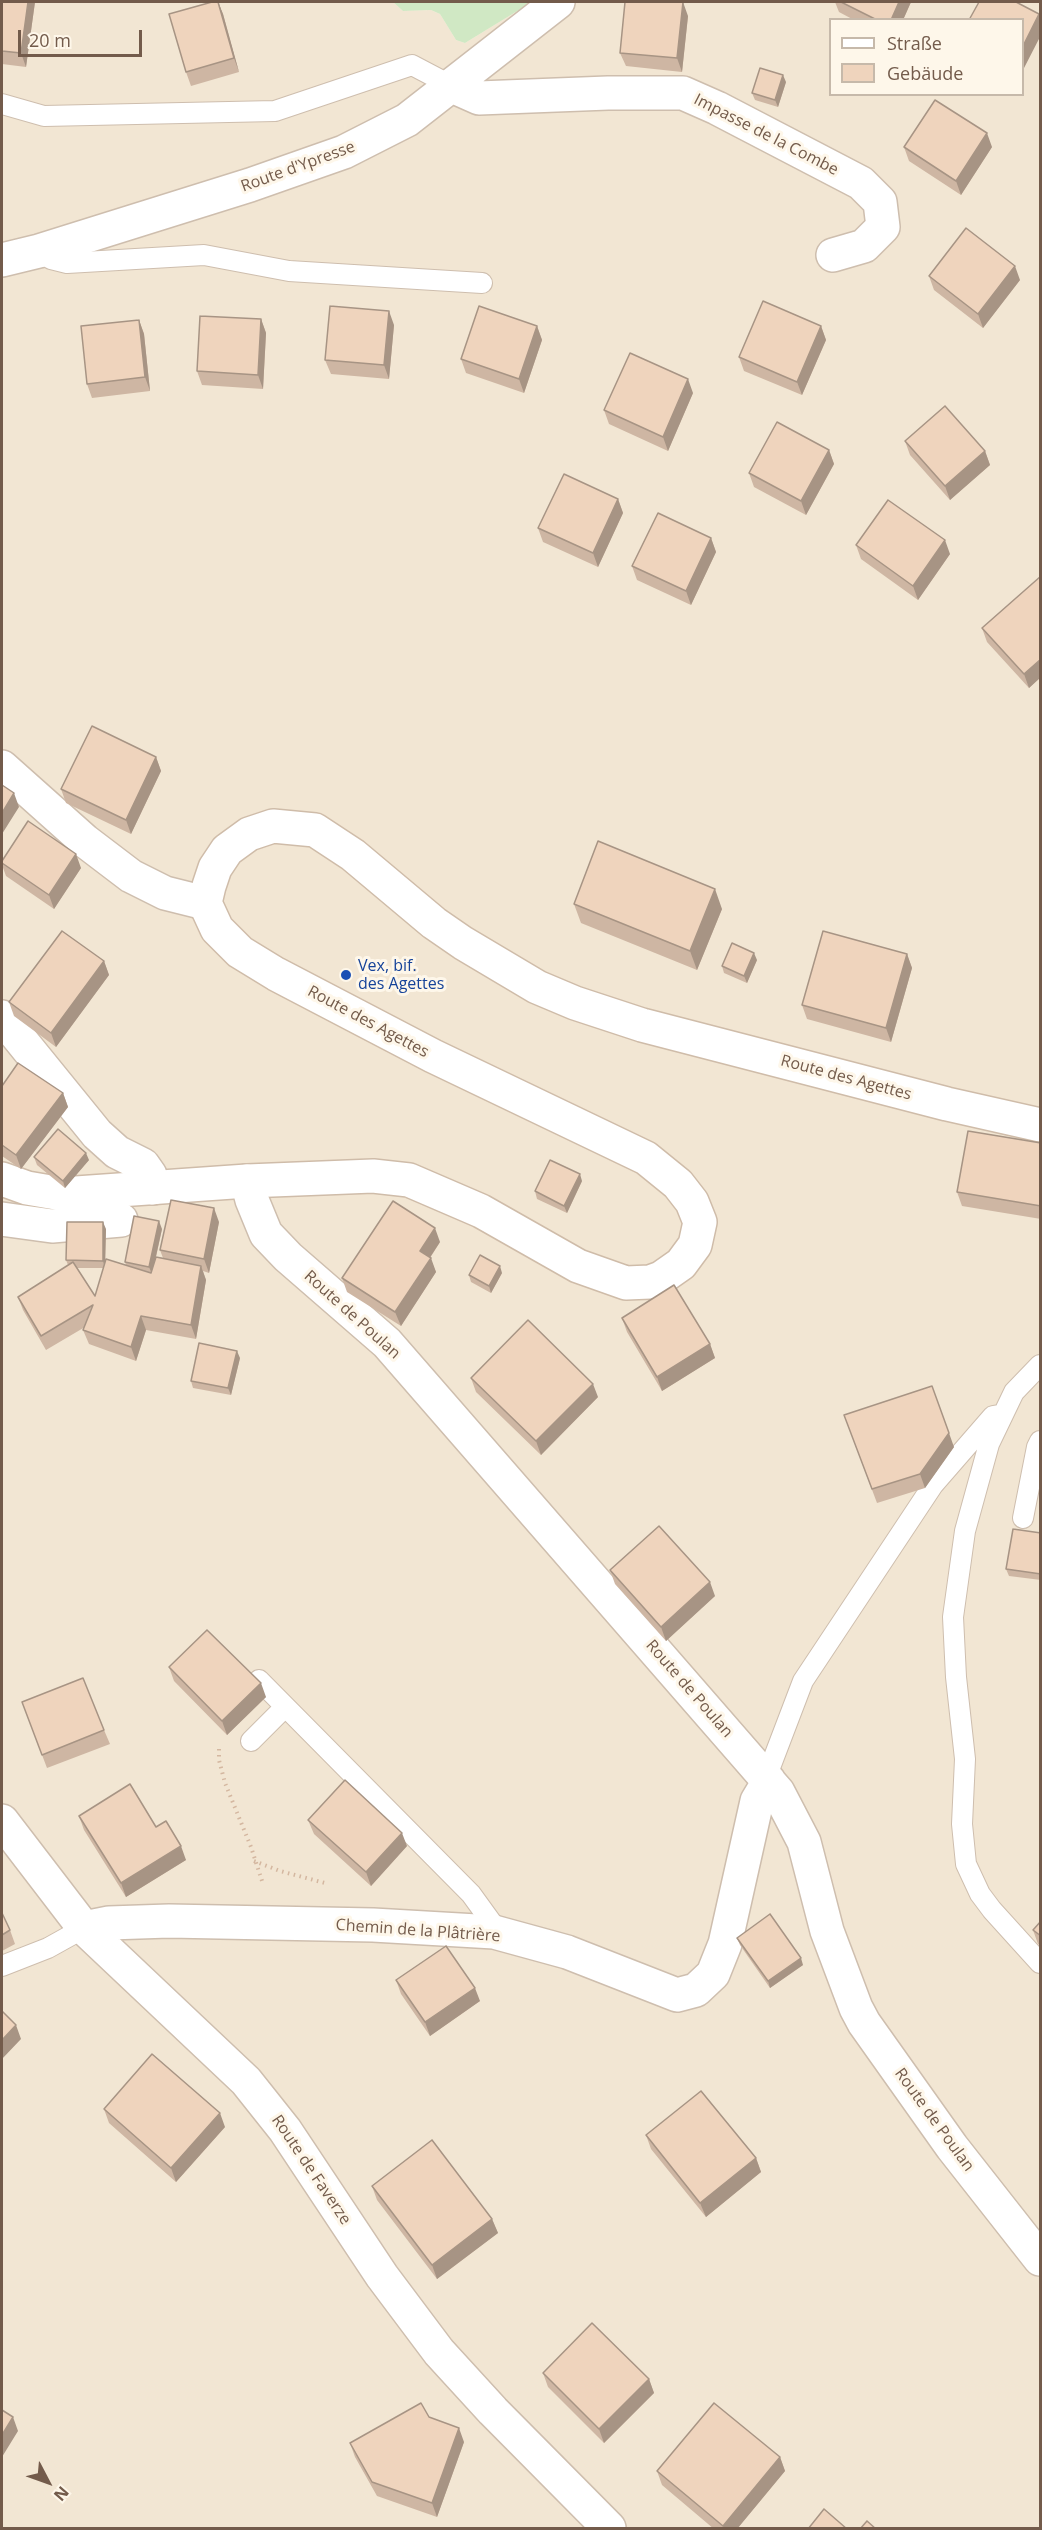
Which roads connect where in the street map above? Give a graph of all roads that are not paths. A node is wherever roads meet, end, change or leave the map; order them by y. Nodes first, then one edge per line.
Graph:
1 (558, 2) edge
2 (452, 86) junction
3 (2, 104) edge
4 (39, 251) junction
5 (832, 255) dead end
6 (2, 260) edge
7 (482, 283) dead end
8 (2, 767) edge
9 (205, 903) junction
10 (2, 1017) edge
11 (1041, 1125) edge
12 (2, 1179) edge
13 (247, 1181) junction
14 (153, 1188) junction
15 (2, 1219) edge
16 (121, 1220) dead end
17 (1041, 1365) edge
18 (1002, 1415) junction
19 (1041, 1441) edge
20 (1023, 1518) dead end
21 (259, 1680) edge
22 (285, 1707) junction
23 (251, 1741) dead end
24 (767, 1779) junction
25 (2, 1821) edge
26 (84, 1928) junction
27 (494, 1932) junction
28 (1041, 1963) edge
29 (2, 1966) edge
30 (1041, 2259) edge
31 (609, 2529) edge

1 - 2 street, Route d'Ypresse
2 - 3 lane
2 - 4 street, Route d'Ypresse
2 - 5 street, Impasse de la Combe
4 - 6 street, Route d'Ypresse
4 - 7 lane
8 - 9 street
9 - 11 street, Route des Agettes
9 - 13 street, Route des Agettes
10 - 14 street
12 - 14 street, Route des Agettes
13 - 14 street, Route des Agettes
13 - 24 street, Route de Poulan
15 - 16 street
17 - 18 lane
18 - 24 lane
18 - 28 lane
19 - 20 lane
21 - 22 lane
22 - 23 lane
22 - 27 lane
24 - 27 street, Chemin de la Plâtrière
24 - 30 street, Route de Poulan
25 - 26 street, Route de Faverze
26 - 27 street, Chemin de la Plâtrière
26 - 29 lane
26 - 31 street, Route de Faverze

